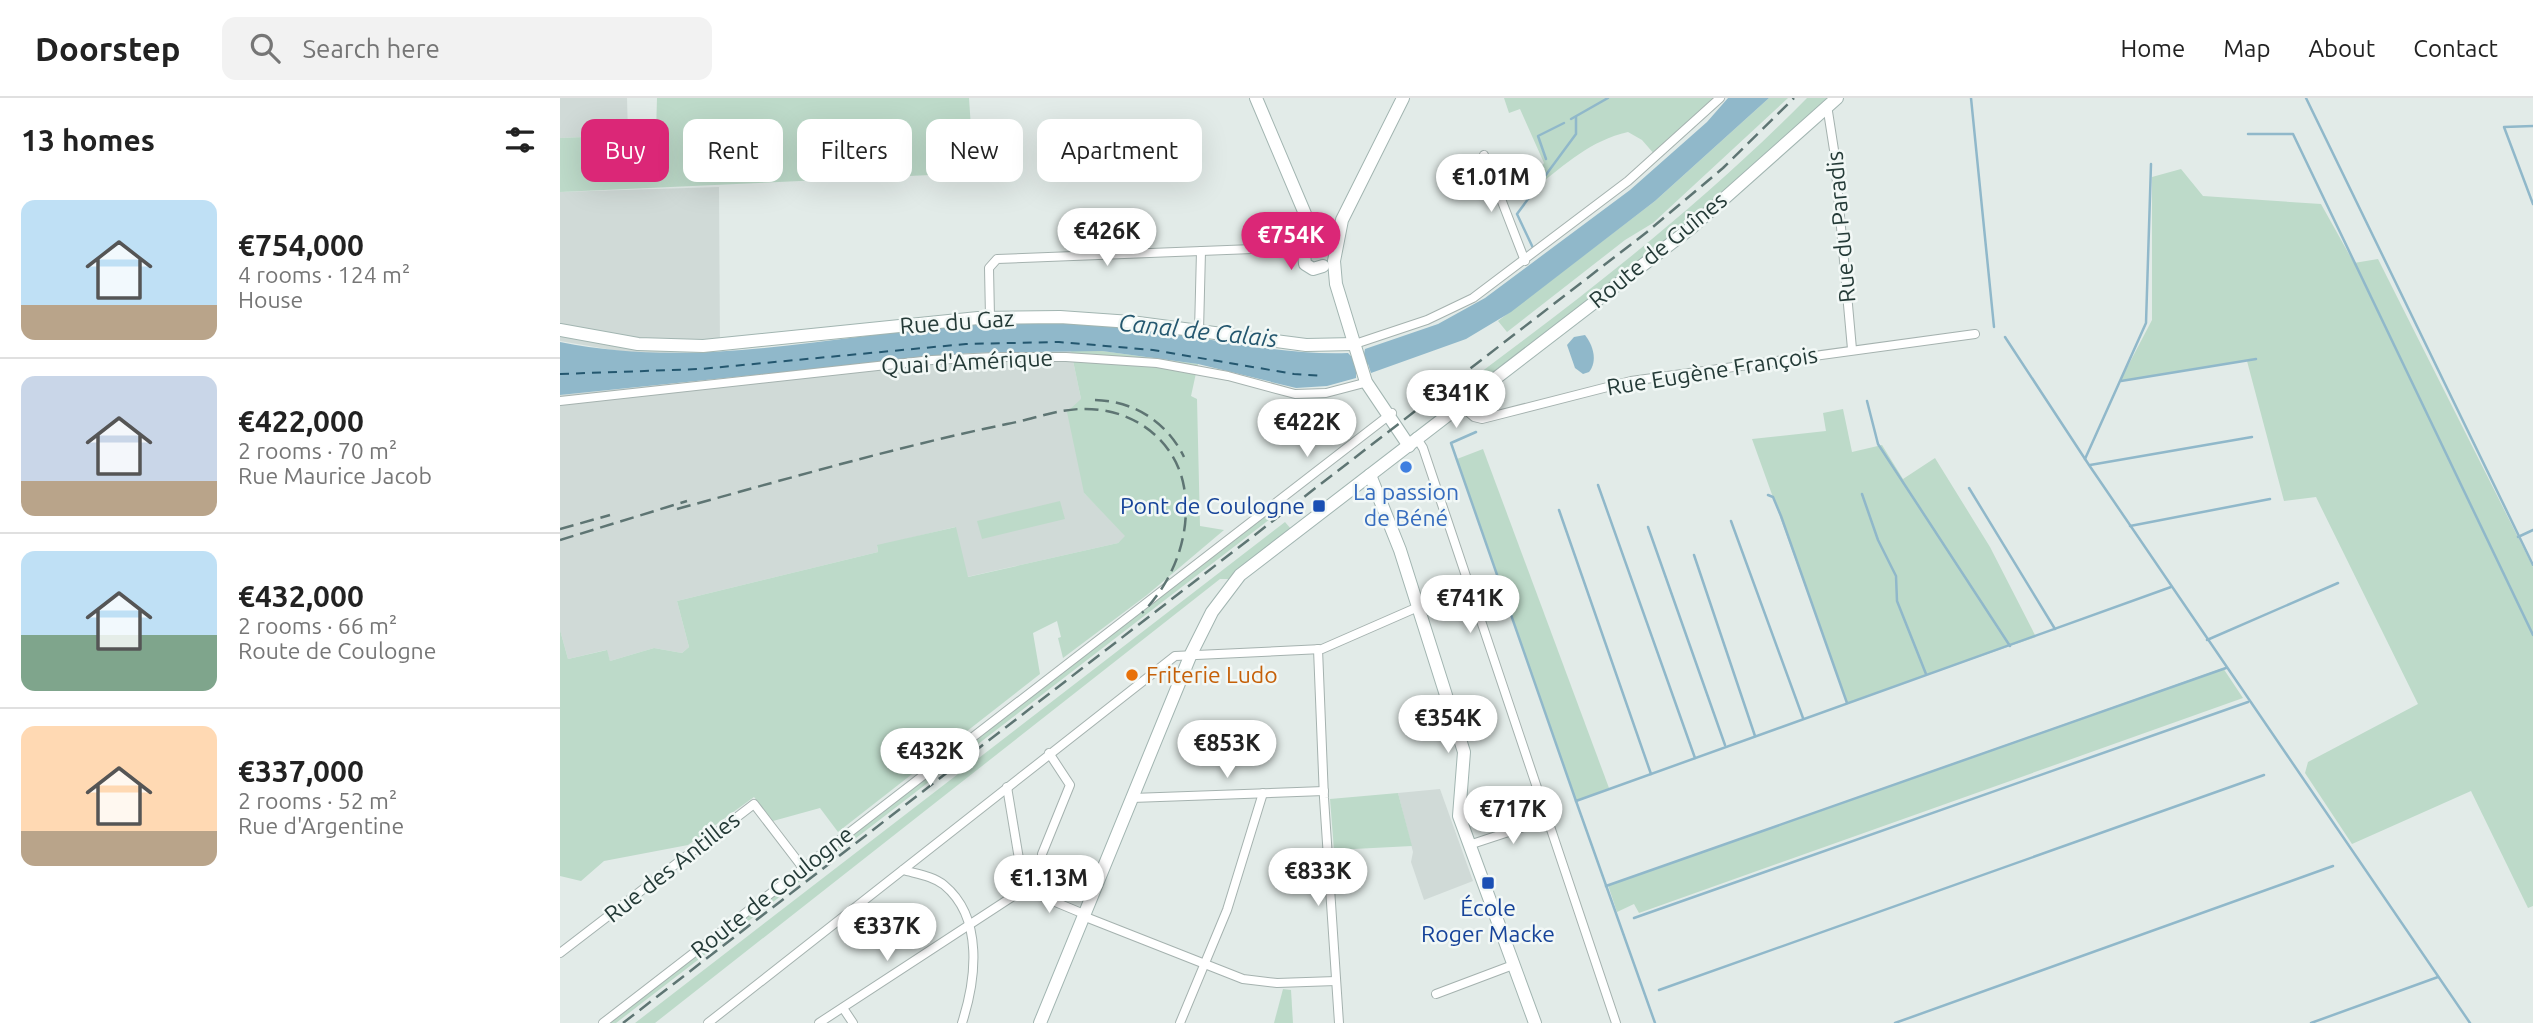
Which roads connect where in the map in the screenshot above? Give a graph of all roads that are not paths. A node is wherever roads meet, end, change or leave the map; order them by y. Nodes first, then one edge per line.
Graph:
1 (1256, 98) edge
2 (1403, 98) edge
3 (1720, 98) edge
4 (1832, 101) edge
5 (1483, 155) dead end
6 (1339, 228) junction
7 (1308, 250) junction
8 (1201, 251) junction
9 (1325, 261) junction
10 (1525, 261) junction
11 (1336, 284) junction
12 (990, 317) junction
13 (560, 330) edge
14 (1199, 331) junction
15 (1975, 334) dead end
16 (1356, 347) junction
17 (1852, 349) junction
18 (1367, 379) junction
19 (560, 401) edge
20 (1459, 404) junction
21 (1389, 415) junction
22 (1412, 440) junction
23 (1370, 475) junction
24 (1331, 503) junction
25 (1418, 607) junction
26 (1318, 649) junction
27 (1191, 654) junction
28 (1049, 753) junction
29 (1007, 787) junction
30 (1324, 791) junction
31 (1263, 793) junction
32 (1132, 798) junction
33 (1548, 819) junction
34 (1469, 845) junction
35 (1042, 854) dead end
36 (803, 868) junction
37 (903, 870) junction
38 (1024, 889) junction
39 (1084, 915) junction
40 (970, 924) junction
41 (560, 953) edge
42 (1513, 965) junction
43 (1204, 966) junction
44 (1336, 981) junction
45 (1436, 994) dead end
46 (843, 1008) junction
47 (603, 1023) edge
48 (708, 1023) edge
49 (819, 1023) edge
50 (853, 1023) edge
51 (962, 1023) edge
52 (1040, 1023) edge
53 (1180, 1023) edge
54 (1339, 1023) edge
55 (1535, 1023) edge
56 (1616, 1023) edge

1 - 7 street
2 - 6 street
3 - 10 street
4 - 17 street, Rue du Paradis
4 - 20 street, Route de Guînes
5 - 10 street
6 - 9 street
6 - 11 street
7 - 8 street
7 - 9 street
7 - 9 street
8 - 12 street
8 - 14 street
9 - 11 street
10 - 16 street
11 - 16 street
12 - 13 street, Rue du Gaz
12 - 14 street, Rue du Gaz
14 - 16 street, Rue du Gaz
15 - 17 street, Rue Eugène François
16 - 18 street
17 - 20 street, Rue Eugène François
18 - 19 street, Quai d'Amérique
18 - 21 street
20 - 22 street, Route de Guînes
21 - 22 street
21 - 36 street, Route de Coulogne
22 - 23 street
22 - 24 street
22 - 33 street
23 - 24 street
23 - 25 street
24 - 27 street
25 - 26 street
25 - 34 street
26 - 27 street
26 - 30 street
27 - 28 street
27 - 32 street
28 - 29 street
28 - 35 street
29 - 37 street
29 - 38 street
30 - 31 street
30 - 44 street
31 - 32 street
31 - 43 street
32 - 39 street
33 - 34 street
33 - 56 street
34 - 42 street
36 - 41 street, Rue des Antilles
36 - 47 street, Route de Coulogne
37 - 40 street
37 - 48 street
38 - 39 street
38 - 40 street
39 - 43 street
39 - 52 street
40 - 46 street
40 - 51 street
42 - 45 street
42 - 55 street
43 - 44 street
43 - 53 street
44 - 54 street
46 - 49 street
46 - 50 street

